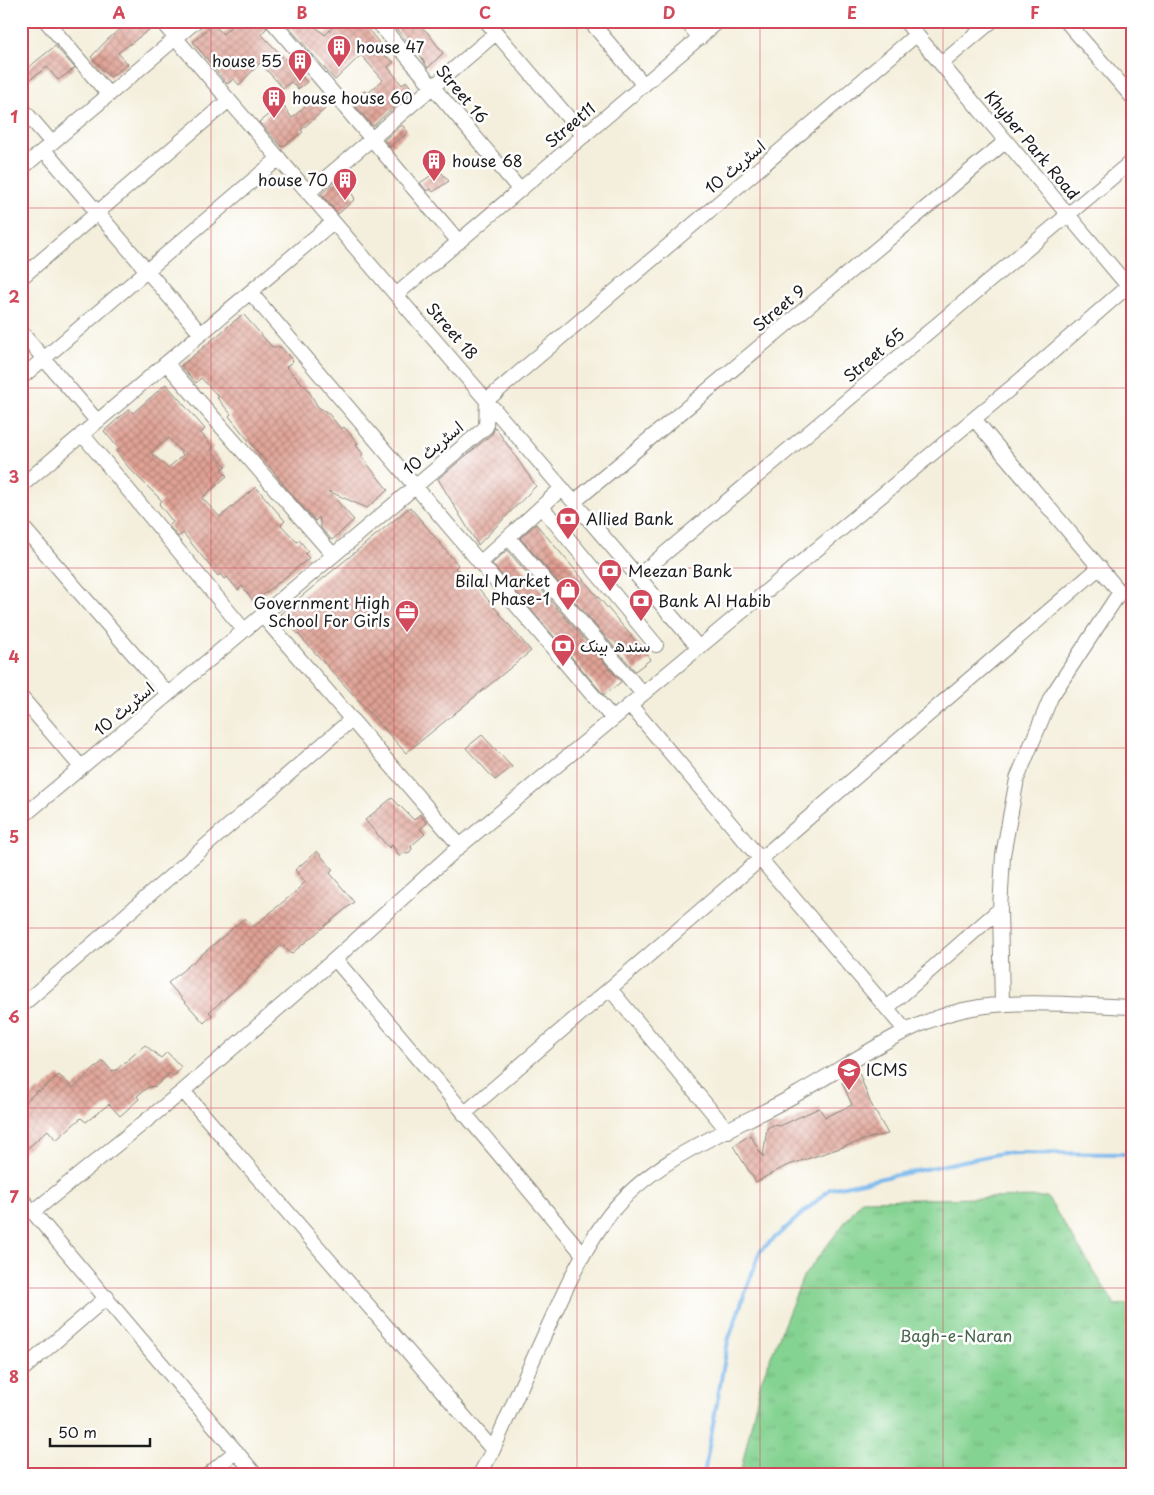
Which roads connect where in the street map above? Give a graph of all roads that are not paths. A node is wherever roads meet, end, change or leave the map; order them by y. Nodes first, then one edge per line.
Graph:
1 (46, 21) edge
2 (161, 21) edge
3 (196, 21) edge
4 (272, 21) edge
5 (377, 21) edge
6 (486, 21) edge
7 (590, 21) edge
8 (686, 21) edge
9 (719, 21) edge
10 (904, 21) edge
11 (992, 21) edge
12 (1066, 21) edge
13 (496, 33) junction
14 (916, 35) junction
15 (176, 38) junction
16 (700, 38) junction
17 (941, 64) junction
18 (644, 85) junction
19 (433, 87) junction
20 (109, 95) junction
21 (1133, 98) edge
22 (229, 100) junction
23 (21, 107) edge
24 (584, 136) junction
25 (372, 139) junction
26 (1006, 141) junction
27 (48, 147) junction
28 (279, 158) junction
29 (1133, 160) edge
30 (21, 169) edge
31 (520, 190) junction
32 (308, 193) junction
33 (98, 212) junction
34 (1068, 216) junction
35 (333, 222) junction
36 (459, 242) junction
37 (147, 270) junction
38 (21, 278) edge
39 (1130, 289) edge
40 (250, 292) junction
41 (397, 294) junction
42 (21, 332) edge
43 (201, 334) junction
44 (44, 359) junction
45 (166, 363) junction
46 (21, 378) edge
47 (487, 400) junction
48 (974, 419) junction
49 (98, 421) junction
50 (82, 434) junction
51 (21, 486) edge
52 (415, 486) junction
53 (562, 488) junction
54 (574, 502) junction
55 (542, 507) junction
56 (21, 525) edge
57 (508, 537) junction
58 (334, 555) junction
59 (480, 563) junction
60 (1100, 567) junction
61 (638, 576) junction
62 (262, 615) junction
63 (244, 630) junction
64 (656, 645) dead end
65 (699, 648) junction
66 (168, 694) junction
67 (643, 694) junction
68 (21, 697) edge
69 (630, 705) junction
70 (352, 719) junction
71 (613, 719) junction
72 (81, 767) junction
73 (21, 818) edge
74 (460, 846) junction
75 (760, 860) junction
76 (1000, 909) junction
77 (335, 959) junction
78 (610, 989) junction
79 (1002, 1004) junction
80 (21, 1006) edge
81 (1133, 1007) edge
82 (887, 1008) junction
83 (906, 1031) junction
84 (183, 1090) junction
85 (464, 1114) junction
86 (728, 1130) junction
87 (21, 1198) edge
88 (33, 1212) junction
89 (582, 1253) junction
90 (107, 1297) junction
91 (21, 1370) edge
92 (493, 1450) junction
93 (236, 1451) junction
94 (209, 1474) edge
95 (255, 1474) edge
96 (480, 1474) edge

1 - 20 street
2 - 15 street, Street 18
3 - 15 street
4 - 25 street
5 - 19 street, Street 16
6 - 13 street
7 - 18 street
8 - 16 street
9 - 16 street, Street11
10 - 14 street, Khyber Park Road
11 - 17 street
12 - 21 street
13 - 19 street
13 - 24 street
14 - 17 street, Khyber Park Road
14 - 47 street, اسٹریٹ 10
15 - 20 street
15 - 22 street, Street 18
16 - 18 street, Street11
17 - 26 street, Khyber Park Road
18 - 24 street, Street11
19 - 25 street
19 - 31 street, Street 16
20 - 27 street
22 - 28 street, Street 18
22 - 33 street
23 - 27 street
24 - 31 street, Street11
25 - 32 street
25 - 36 street
26 - 34 street, Khyber Park Road
26 - 54 street, Street 9
27 - 30 street
27 - 33 street
28 - 32 street, Street 18
28 - 37 street
29 - 34 street, Street 65
31 - 36 street, Street11
32 - 35 street, Street 18
33 - 37 street
33 - 38 street
34 - 39 street, Khyber Park Road
34 - 61 street, Street 65
35 - 40 street
35 - 41 street, Street 18
36 - 41 street, Street11
37 - 43 street
37 - 44 street
39 - 48 street
40 - 43 street
40 - 52 street
41 - 47 street, Street 18
42 - 44 street
43 - 45 street
44 - 46 street
44 - 49 street
45 - 49 street
45 - 58 street
47 - 52 street, اسٹریٹ 10
47 - 53 street, Street 18
48 - 60 street
48 - 65 street
49 - 50 street
50 - 51 street
50 - 63 street
52 - 58 street, اسٹریٹ 10
52 - 59 street
53 - 54 street, Street 18
53 - 55 street
54 - 61 street, Street 18
55 - 57 street
55 - 64 street
56 - 66 street
57 - 59 street
57 - 67 street
58 - 62 street, اسٹریٹ 10
59 - 71 street
60 - 75 street
60 - 76 street
61 - 65 street, Street 18
62 - 63 street, اسٹریٹ 10
62 - 70 street
63 - 66 street, اسٹریٹ 10
65 - 67 street
66 - 72 street, اسٹریٹ 10
67 - 69 street
68 - 72 street
69 - 71 street
69 - 75 street
70 - 74 street
70 - 80 street
71 - 74 street
72 - 73 street, اسٹریٹ 10
74 - 77 street
75 - 78 street
75 - 82 street
76 - 79 street
76 - 82 street
77 - 84 street
77 - 85 street
78 - 85 street
78 - 86 street
79 - 81 street
79 - 83 street
82 - 83 street
83 - 86 street
84 - 88 street
84 - 92 street
85 - 89 street
86 - 89 street
87 - 88 street
88 - 90 street
89 - 92 street
90 - 91 street
90 - 93 street
92 - 96 street
93 - 94 street
93 - 95 street

